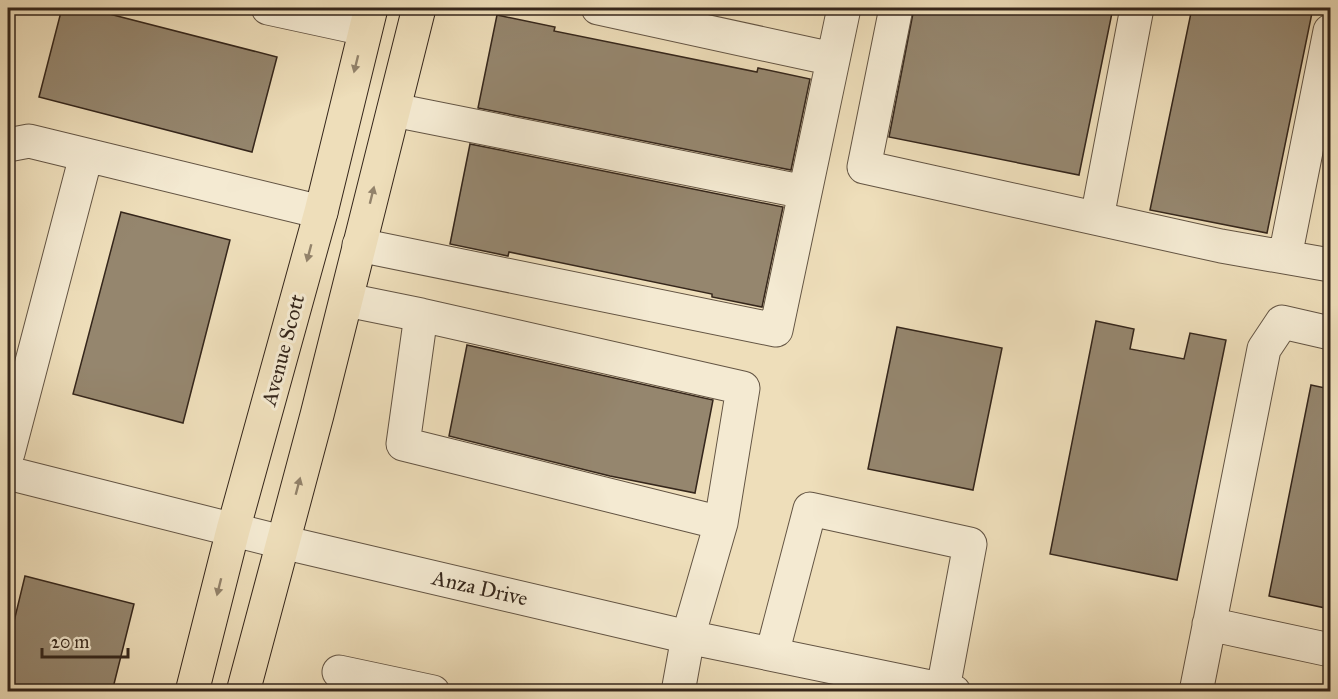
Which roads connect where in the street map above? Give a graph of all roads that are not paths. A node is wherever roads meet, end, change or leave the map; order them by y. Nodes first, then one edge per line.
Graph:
1 (271, 8) edge
2 (419, 8) edge
3 (598, 8) edge
4 (844, 8) edge
5 (896, 8) edge
6 (1137, 8) edge
7 (368, 18) edge
8 (1330, 31) edge
9 (833, 60) junction
10 (394, 110) junction
11 (8, 145) edge
12 (86, 156) junction
13 (805, 192) junction
14 (321, 212) junction
15 (1097, 218) junction
16 (359, 245) junction
17 (1285, 257) junction
18 (1330, 265) edge
19 (346, 300) junction
20 (422, 315) junction
21 (1330, 333) edge
22 (8, 453) edge
23 (8, 473) edge
24 (721, 523) junction
25 (233, 530) junction
26 (282, 542) junction
27 (1209, 624) junction
28 (688, 637) junction
29 (1330, 650) edge
30 (772, 654) junction
31 (339, 672) dead end
32 (949, 690) edge
33 (192, 692) edge
34 (243, 692) edge
35 (433, 692) edge
36 (678, 692) edge
37 (1196, 692) edge

1 - 7 street
2 - 10 main road
3 - 9 street
4 - 9 street
5 - 15 street
6 - 15 street
7 -> 14 main road, Avenue Scott
8 - 17 street
9 - 13 street
10 - 13 street
16 -> 10 main road
11 - 12 street
12 - 14 street
12 - 22 street
13 - 16 street
14 -> 25 main road, Avenue Scott
15 - 17 street
16 - 19 main road
17 - 18 street
19 - 20 street
26 -> 19 main road
20 - 24 street
20 - 24 street
21 - 27 street
23 - 25 street, Anza Drive
24 - 28 street
25 - 26 street, Anza Drive
25 -> 33 main road, Avenue Scott
26 - 28 street, Anza Drive
26 - 34 main road
27 - 29 street
27 - 37 street
28 - 30 street, Anza Drive
28 - 36 street
30 - 32 street, Anza Drive
30 - 32 street
31 - 35 street

